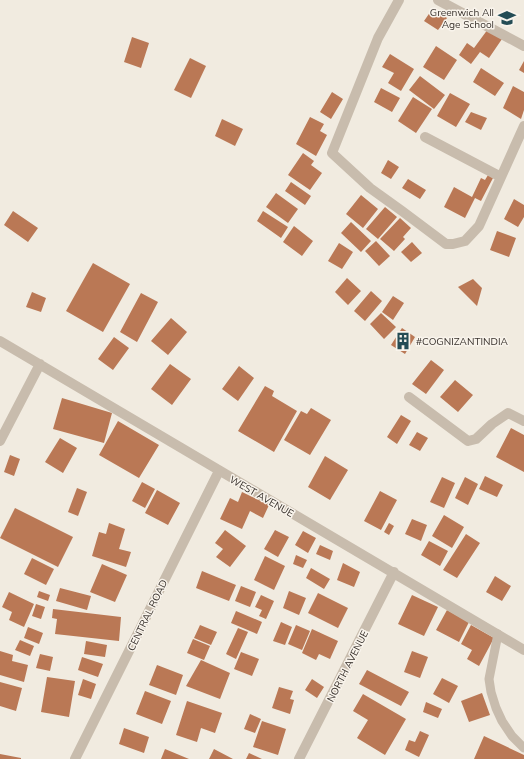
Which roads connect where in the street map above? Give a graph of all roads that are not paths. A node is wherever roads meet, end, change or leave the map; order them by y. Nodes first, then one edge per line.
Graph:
1 (399, 0) edge
2 (438, 0) edge
3 (524, 46) edge
4 (524, 126) edge
5 (425, 137) dead end
6 (501, 177) junction
7 (0, 341) edge
8 (40, 364) junction
9 (409, 397) dead end
10 (524, 421) edge
11 (0, 441) edge
12 (219, 471) junction
13 (394, 572) junction
14 (498, 634) junction
15 (524, 650) edge
16 (524, 748) edge
17 (75, 759) edge
18 (299, 759) edge

1 - 6 street
2 - 3 street
4 - 6 street
5 - 6 street
7 - 8 street, WEST AVENUE
8 - 11 street
8 - 12 street, WEST AVENUE
9 - 10 street
12 - 13 street, WEST AVENUE
12 - 17 street, CENTRAL ROAD
13 - 14 street, WEST AVENUE
13 - 18 street, NORTH AVENUE
14 - 15 street, WEST AVENUE
14 - 16 lane

